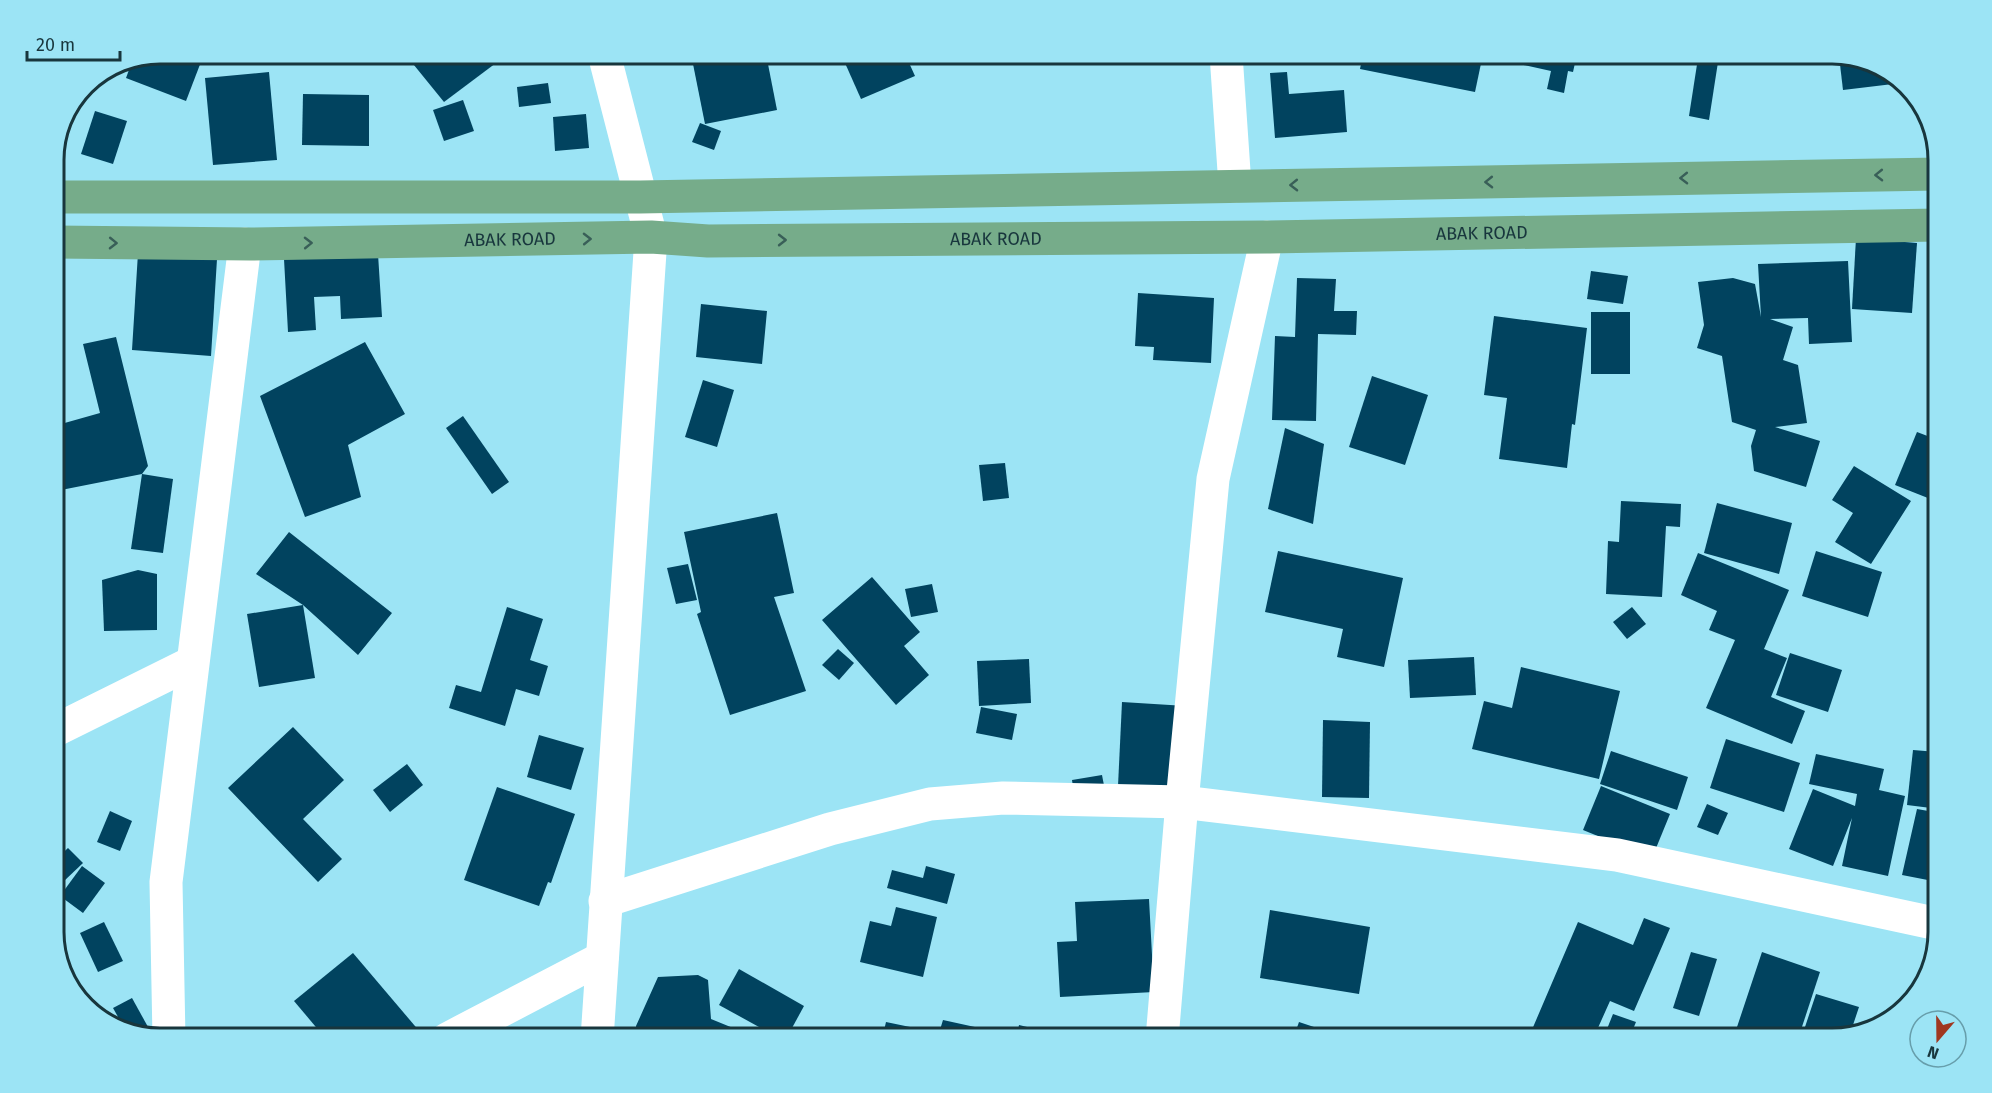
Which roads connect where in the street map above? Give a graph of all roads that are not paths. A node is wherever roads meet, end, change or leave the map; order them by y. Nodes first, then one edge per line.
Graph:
1 (607, 64) edge
2 (1227, 64) edge
3 (1927, 174) edge
4 (1235, 186) junction
5 (65, 197) edge
6 (640, 197) junction
7 (1927, 225) edge
8 (651, 237) junction
9 (1268, 237) junction
10 (65, 242) edge
11 (244, 244) junction
12 (191, 663) junction
13 (65, 726) edge
14 (1182, 802) junction
15 (605, 901) junction
16 (1928, 922) edge
17 (602, 958) junction
18 (169, 1028) edge
19 (468, 1028) edge
20 (598, 1028) edge
21 (1163, 1028) edge

1 - 6 street
2 - 4 street
3 -> 4 highway
4 - 6 highway
5 - 6 highway
6 - 8 street
7 - 9 highway, ABAK ROAD
8 -> 9 highway, ABAK ROAD
11 -> 8 highway, ABAK ROAD
8 - 15 street
9 - 14 street
10 -> 11 highway, ABAK ROAD
11 - 12 street
12 - 13 street
12 - 18 street
14 - 15 street
14 - 16 street
14 - 21 street
15 - 17 street
17 - 19 street
17 - 20 street

